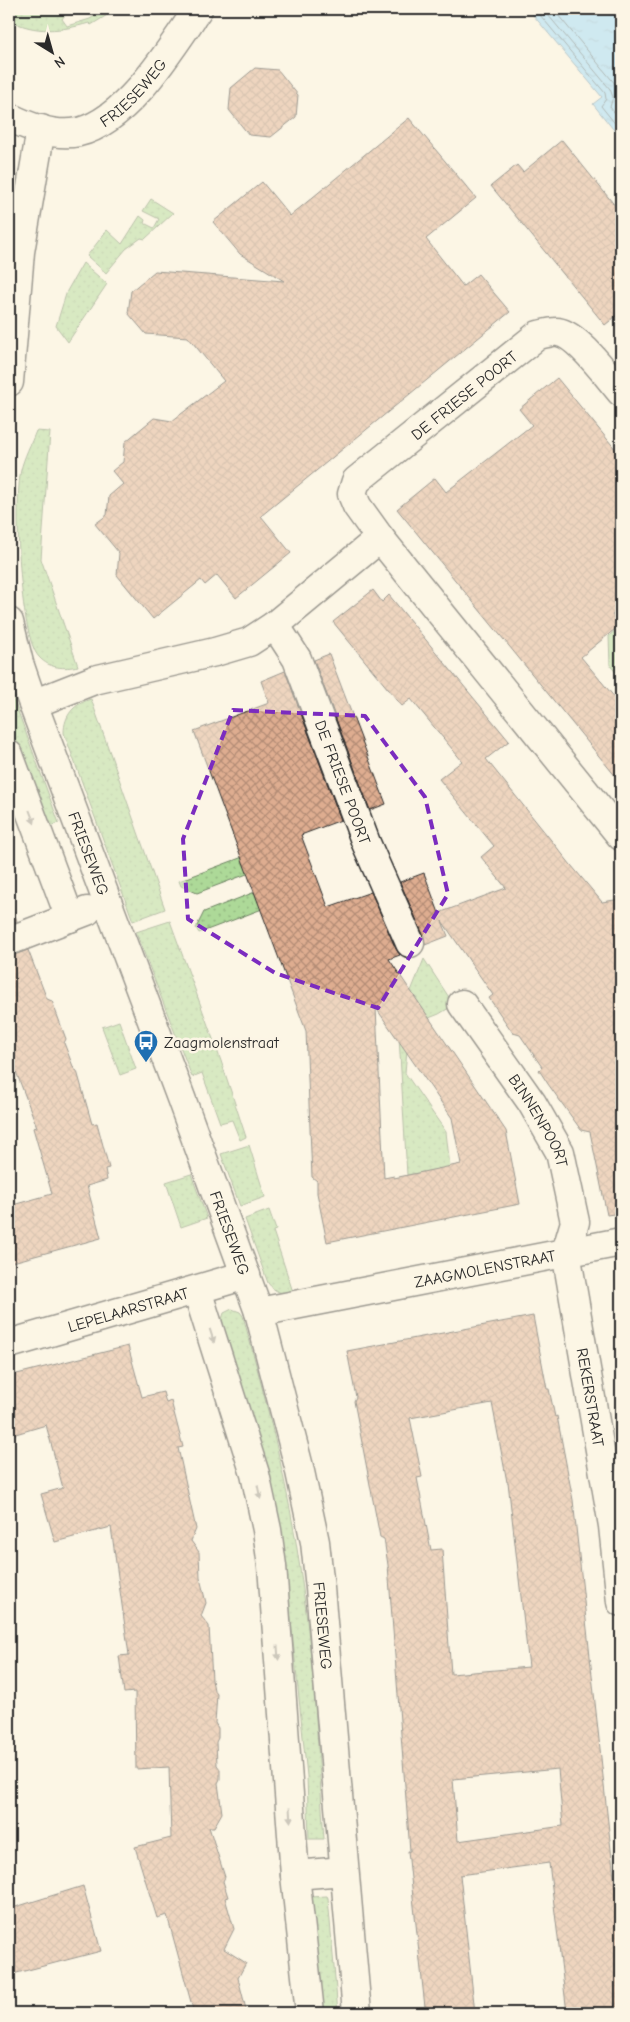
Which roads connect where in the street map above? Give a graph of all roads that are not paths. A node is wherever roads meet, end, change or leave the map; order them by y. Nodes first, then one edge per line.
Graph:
1 (198, 9) edge
2 (9, 116) edge
3 (41, 130) junction
4 (14, 251) edge
5 (9, 382) edge
6 (621, 392) edge
7 (380, 538) junction
8 (9, 622) edge
9 (275, 625) junction
10 (33, 704) junction
11 (9, 755) edge
12 (621, 836) edge
13 (107, 902) junction
14 (70, 918) junction
15 (9, 941) edge
16 (410, 943) dead end
17 (462, 1004) dead end
18 (621, 1242) edge
19 (566, 1252) junction
20 (246, 1275) junction
21 (197, 1290) junction
22 (259, 1312) junction
23 (9, 1344) edge
24 (621, 1602) edge
25 (344, 1871) junction
26 (295, 1875) junction
27 (310, 2013) edge
28 (357, 2013) edge

1 - 3 street, FRIESEWEG
2 - 3 street, FRIESEWEG
3 - 4 street
4 - 5 street
6 - 7 street, DE FRIESE POORT
7 - 9 street
7 - 12 street, DE FRIESE POORT
8 - 10 street, FRIESEWEG
9 - 10 street
9 - 16 street, DE FRIESE POORT
10 - 13 street, FRIESEWEG
11 -> 14 street
13 - 14 street
13 - 20 street, FRIESEWEG
14 - 15 street
17 - 19 street, BINNENPOORT
18 - 19 street, ZAAGMOLENSTRAAT
19 - 22 street, ZAAGMOLENSTRAAT
19 - 24 street, REKERSTRAAT
20 - 21 street, LEPELAARSTRAAT
20 - 22 street, FRIESEWEG
21 - 23 street, LEPELAARSTRAAT
21 -> 26 street
22 - 25 street, FRIESEWEG
25 - 26 street
25 - 28 street, FRIESEWEG
26 - 27 street

